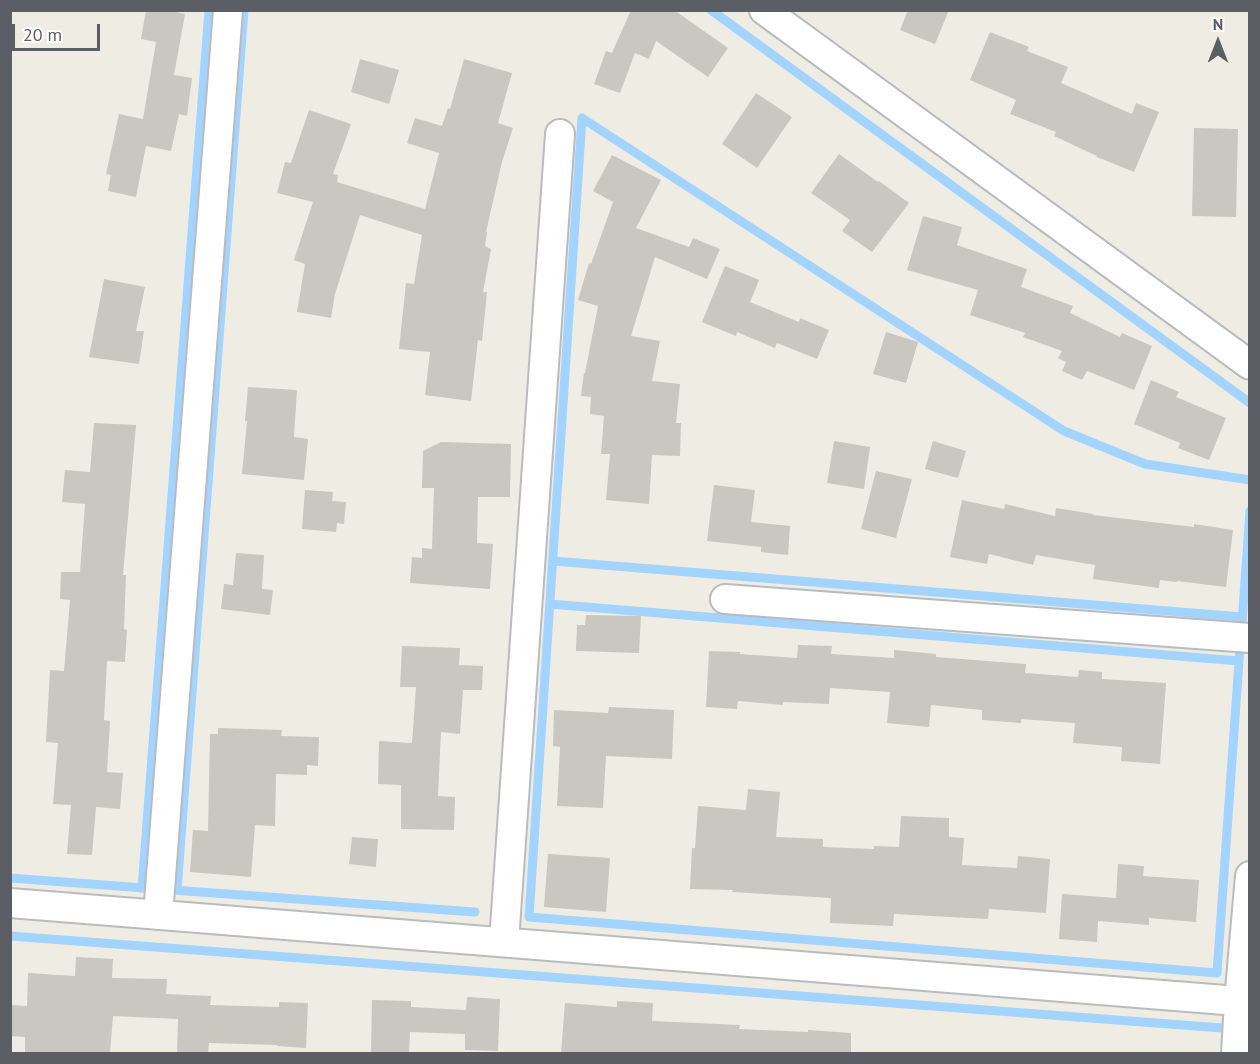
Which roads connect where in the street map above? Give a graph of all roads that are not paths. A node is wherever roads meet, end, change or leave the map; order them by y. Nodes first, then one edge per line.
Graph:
1 (228, 10) edge
2 (764, 10) edge
3 (560, 134) dead end
4 (1250, 365) edge
5 (725, 599) dead end
6 (1250, 638) edge
7 (1250, 876) edge
8 (10, 903) edge
9 (158, 915) junction
10 (504, 942) junction
11 (1244, 1001) edge
12 (1236, 1053) edge

1 - 9 street
2 - 4 street
3 - 10 street
5 - 6 street
7 - 11 street
8 - 9 street
9 - 10 street
10 - 11 street
11 - 12 street

